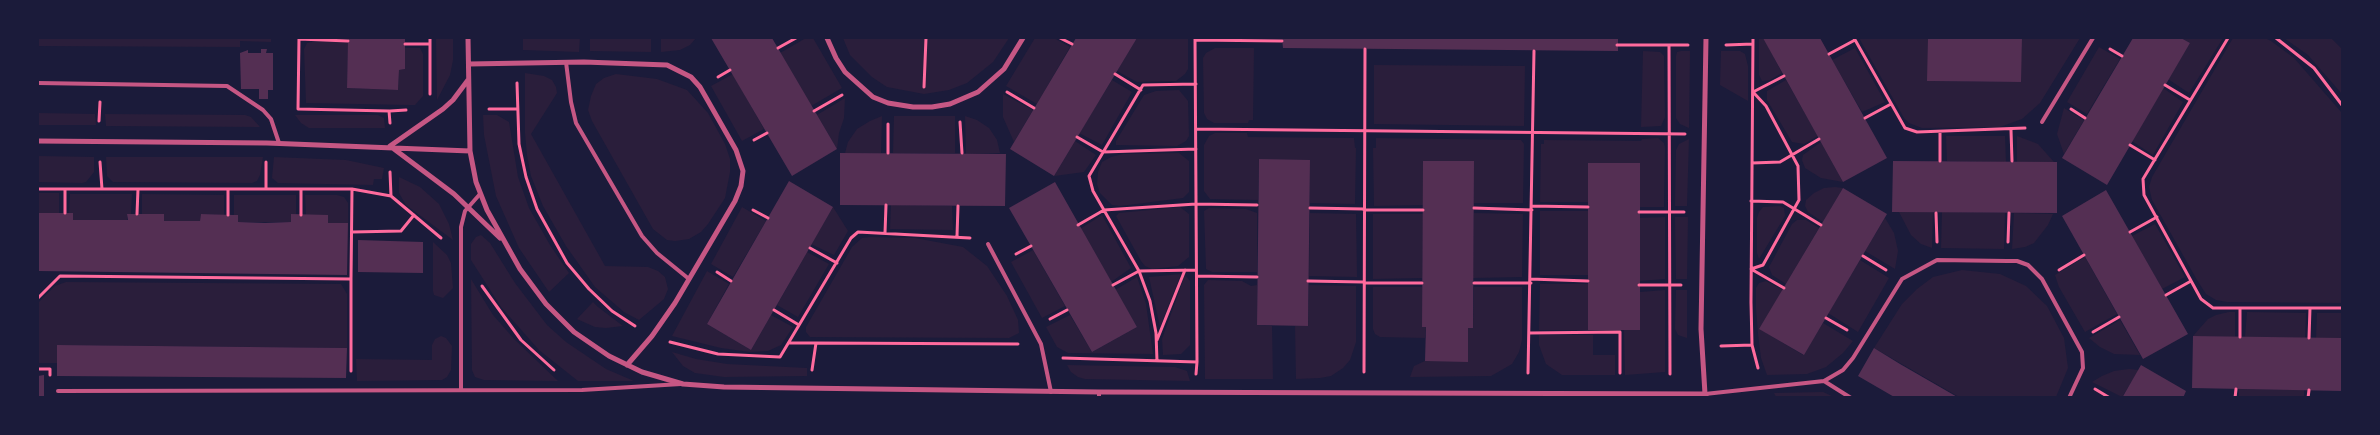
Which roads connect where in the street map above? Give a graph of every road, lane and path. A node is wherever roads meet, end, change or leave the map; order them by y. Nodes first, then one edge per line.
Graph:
1 (299, 38) edge
2 (430, 38) edge
3 (468, 38) edge
4 (796, 38) edge
5 (827, 38) edge
6 (926, 38) edge
7 (1023, 38) edge
8 (1060, 38) edge
9 (1706, 38) edge
10 (1753, 38) edge
11 (2093, 38) edge
12 (2228, 38) edge
13 (2276, 38) edge
14 (1195, 39) edge
15 (1854, 39) edge
16 (348, 40) dead end
17 (1282, 41) dead end
18 (405, 44) dead end
19 (430, 44) junction
20 (1072, 44) dead end
21 (1669, 45) dead end
22 (778, 48) dead end
23 (1365, 49) dead end
24 (1534, 50) dead end
25 (1829, 54) dead end
26 (566, 62) junction
27 (469, 64) junction
28 (1115, 74) dead end
29 (1784, 76) dead end
30 (468, 80) junction
31 (991, 82) junction
32 (38, 83) edge
33 (1196, 84) junction
34 (859, 85) junction
35 (2165, 85) dead end
36 (1141, 90) junction
37 (1753, 92) junction
38 (430, 100) dead end
39 (959, 100) junction
40 (2190, 100) junction
41 (888, 103) junction
42 (1891, 104) junction
43 (2342, 104) edge
44 (924, 106) junction
45 (1034, 108) dead end
46 (414, 110) dead end
47 (389, 111) junction
48 (814, 111) dead end
49 (1865, 118) dead end
50 (2042, 122) joint
51 (1196, 129) junction
52 (2011, 130) junction
53 (1364, 131) junction
54 (1533, 132) junction
55 (1940, 132) junction
56 (1670, 134) junction
57 (1077, 138) dead end
58 (1819, 139) dead end
59 (38, 141) edge
60 (266, 143) junction
61 (279, 143) junction
62 (2130, 145) dead end
63 (390, 146) junction
64 (1196, 149) junction
65 (470, 151) junction
66 (1103, 152) junction
67 (888, 153) dead end
68 (962, 153) dead end
69 (1792, 155) junction
70 (2155, 160) junction
71 (1940, 161) dead end
72 (2012, 162) dead end
73 (1752, 163) junction
74 (38, 189) edge
75 (65, 189) junction
76 (138, 189) junction
77 (228, 189) junction
78 (266, 189) junction
79 (301, 190) junction
80 (480, 194) junction
81 (391, 196) dead end
82 (1751, 201) junction
83 (1196, 204) junction
84 (1258, 204) dead end
85 (886, 205) dead end
86 (958, 206) dead end
87 (468, 207) junction
88 (1588, 207) dead end
89 (1310, 208) dead end
90 (1474, 208) dead end
91 (1532, 208) junction
92 (1794, 208) junction
93 (1364, 209) junction
94 (1104, 210) junction
95 (1423, 210) dead end
96 (1639, 212) dead end
97 (1670, 212) junction
98 (1675, 212) dead end
99 (1936, 212) dead end
100 (65, 213) dead end
101 (2008, 213) dead end
102 (137, 214) dead end
103 (301, 214) dead end
104 (228, 215) dead end
105 (414, 215) dead end
106 (2156, 217) junction
107 (1078, 225) dead end
108 (1821, 226) dead end
109 (352, 232) junction
110 (2130, 232) dead end
111 (886, 233) dead end
112 (957, 236) dead end
113 (505, 244) junction
114 (988, 244) dead end
115 (810, 248) dead end
116 (2084, 255) dead end
117 (1863, 256) dead end
118 (1937, 260) junction
119 (2007, 260) junction
120 (837, 263) dead end
121 (1751, 269) junction
122 (1185, 270) junction
123 (1197, 270) junction
124 (1139, 271) junction
125 (1196, 276) junction
126 (1257, 276) dead end
127 (689, 279) junction
128 (1902, 279) junction
129 (351, 280) junction
130 (1588, 280) dead end
131 (2042, 280) junction
132 (1308, 281) dead end
133 (1531, 281) junction
134 (2191, 281) junction
135 (1363, 282) junction
136 (1422, 283) dead end
137 (1474, 283) dead end
138 (1675, 284) dead end
139 (1113, 285) dead end
140 (1640, 285) dead end
141 (1670, 285) junction
142 (1784, 288) dead end
143 (2166, 294) dead end
144 (38, 298) edge
145 (2240, 308) junction
146 (2310, 308) junction
147 (2342, 308) edge
148 (774, 310) dead end
149 (2119, 317) dead end
150 (1826, 318) dead end
151 (800, 325) dead end
152 (1529, 333) junction
153 (2240, 337) dead end
154 (2309, 338) dead end
155 (1864, 340) junction
156 (2077, 341) junction
157 (789, 343) dead end
158 (1156, 343) junction
159 (816, 344) junction
160 (1041, 344) junction
161 (1157, 361) junction
162 (1197, 362) junction
163 (626, 365) junction
164 (1824, 380) junction
165 (683, 384) junction
166 (1766, 387) junction
167 (809, 388) junction
168 (2236, 388) dead end
169 (352, 390) junction
170 (462, 390) junction
171 (2308, 390) dead end
172 (58, 391) dead end
173 (1051, 392) junction
174 (1194, 393) junction
175 (1364, 393) junction
176 (1528, 394) junction
177 (1620, 394) junction
178 (1670, 394) junction
179 (1099, 395) edge
180 (1706, 396) edge
181 (1851, 398) edge
182 (2069, 398) edge
183 (2235, 398) edge
184 (2308, 398) edge

1 - 16 path
1 - 47 path
2 - 19 path
3 - 27 street
4 - 22 path
5 - 34 street
6 - 44 path
7 - 31 street
8 - 20 path
9 - 180 street
10 - 37 path
11 - 50 lane
12 - 40 path
13 - 43 path
14 - 17 path
14 - 33 path
15 - 25 path
15 - 42 path
18 - 19 path
19 - 38 path
21 - 56 path
23 - 53 path
24 - 54 path
26 - 27 street
26 - 127 lane
26 - 127 street
27 - 30 street
28 - 36 path
29 - 37 path
30 - 63 street
30 - 65 street
31 - 39 street
31 - 45 path
32 - 61 lane
33 - 36 path
33 - 51 path
34 - 41 street
34 - 48 path
35 - 40 path
36 - 66 path
37 - 69 path
37 - 73 path
39 - 44 street
39 - 68 path
40 - 70 path
41 - 44 street
41 - 67 path
42 - 49 path
42 - 55 path
46 - 47 path
47 - 63 path
50 - 52 path
51 - 53 path
51 - 64 path
52 - 55 path
52 - 72 path
53 - 54 path
53 - 93 path
54 - 56 path
54 - 91 path
55 - 71 path
56 - 97 path
57 - 66 path
58 - 69 path
59 - 60 street
60 - 61 street
60 - 78 path
61 - 63 street
62 - 70 path
63 - 65 street
63 - 81 path
63 - 87 street
64 - 66 path
64 - 83 path
65 - 80 street
66 - 94 path
69 - 73 path
69 - 92 path
70 - 106 path
73 - 82 path
74 - 75 path
75 - 76 path
75 - 100 path
76 - 77 path
76 - 102 path
77 - 78 path
77 - 104 path
78 - 79 path
79 - 103 path
79 - 109 path
80 - 87 lane
80 - 113 street
82 - 92 path
82 - 121 path
83 - 84 path
83 - 94 path
83 - 123 path
85 - 111 path
86 - 112 path
87 - 113 street
87 - 170 lane
88 - 91 path
89 - 93 path
90 - 91 path
91 - 133 path
92 - 108 path
92 - 121 path
93 - 95 path
93 - 135 path
94 - 107 path
94 - 124 path
96 - 97 path
97 - 98 path
97 - 141 path
99 - 118 path
101 - 119 path
105 - 109 path
106 - 110 path
106 - 134 path
109 - 129 path
113 - 163 street
114 - 160 lane
115 - 120 path
116 - 131 path
117 - 128 path
118 - 119 lane
118 - 128 lane
119 - 131 lane
121 - 142 path
121 - 166 path
122 - 123 path
122 - 124 path
122 - 158 path
123 - 125 path
124 - 139 path
124 - 158 path
125 - 126 path
125 - 162 path
127 - 163 street
128 - 155 lane
129 - 144 path
129 - 169 path
130 - 133 path
131 - 156 lane
132 - 135 path
133 - 137 path
133 - 152 path
134 - 143 path
134 - 145 path
135 - 136 path
135 - 175 path
138 - 141 path
140 - 141 path
141 - 178 path
145 - 146 path
145 - 153 path
146 - 147 path
146 - 154 path
148 - 151 path
149 - 156 path
150 - 155 path
152 - 176 path
152 - 177 path
155 - 164 lane
156 - 182 lane
157 - 159 path
158 - 161 path
159 - 160 path
159 - 167 path
160 - 161 path
160 - 173 lane
161 - 162 path
162 - 174 path
163 - 165 street
164 - 166 lane
164 - 181 lane
165 - 167 street
165 - 170 lane
166 - 180 lane
167 - 173 street
168 - 183 path
169 - 170 lane
169 - 172 lane
171 - 184 path
173 - 179 street
174 - 175 street
174 - 179 street
175 - 176 street
176 - 177 street
177 - 178 street
178 - 180 street

